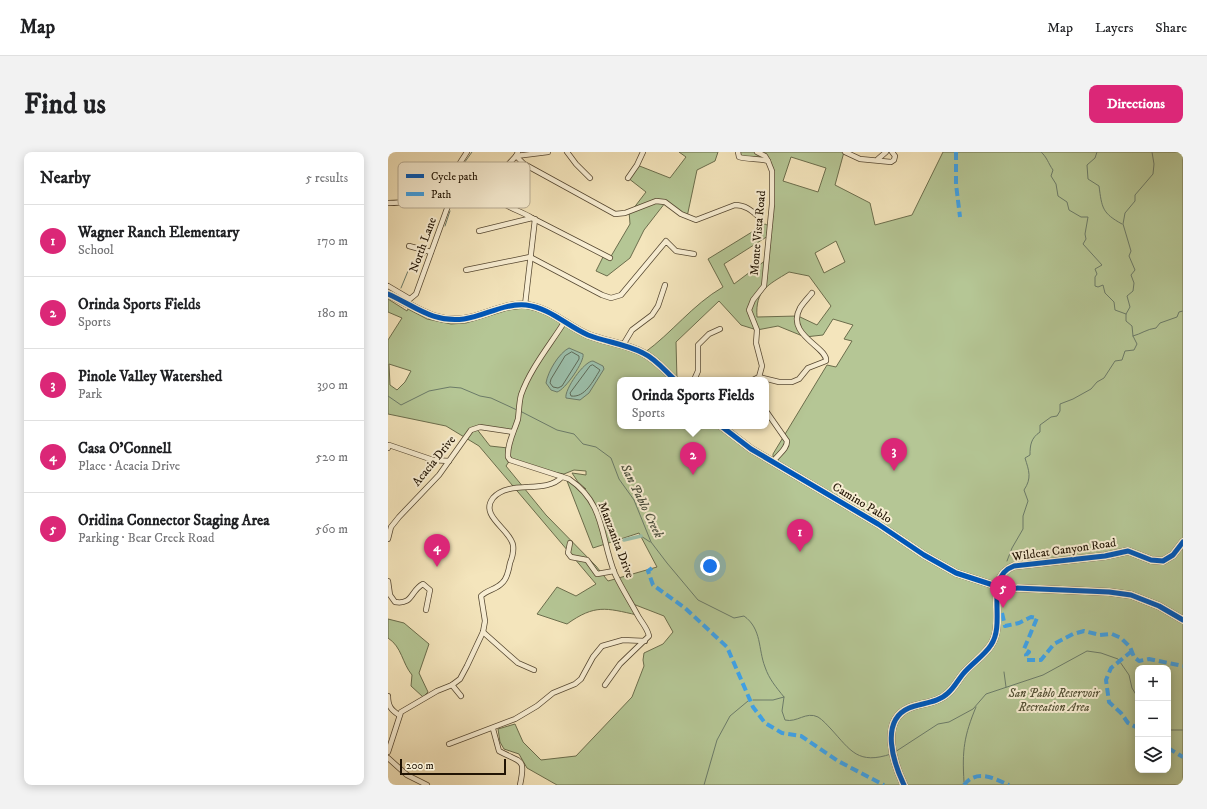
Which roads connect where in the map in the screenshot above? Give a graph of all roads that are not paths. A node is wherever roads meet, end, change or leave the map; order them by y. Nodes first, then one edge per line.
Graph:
1 (467, 152) edge
2 (548, 152) edge
3 (567, 152) edge
4 (643, 152) edge
5 (738, 152) edge
6 (757, 152) edge
7 (844, 152) edge
8 (886, 152) edge
9 (892, 152) edge
10 (517, 154) edge
11 (878, 160) junction
12 (768, 161) junction
13 (461, 162) edge
14 (510, 162) edge
15 (530, 167) edge
16 (590, 178) dead end
17 (628, 178) dead end
18 (398, 202) edge
19 (388, 203) edge
20 (447, 208) edge
21 (513, 208) edge
22 (759, 217) dead end
23 (534, 219) junction
24 (479, 231) dead end
25 (409, 246) dead end
26 (431, 252) junction
27 (694, 254) dead end
28 (530, 257) junction
29 (610, 258) dead end
30 (466, 270) dead end
31 (665, 285) dead end
32 (388, 286) edge
33 (812, 293) dead end
34 (388, 294) edge
35 (526, 305) junction
36 (565, 322) junction
37 (720, 329) dead end
38 (622, 345) junction
39 (673, 377) edge
40 (695, 377) edge
41 (759, 377) edge
42 (769, 380) edge
43 (769, 415) edge
44 (725, 429) edge
45 (513, 432) junction
46 (388, 446) edge
47 (449, 461) junction
48 (773, 462) junction
49 (562, 477) junction
50 (388, 539) edge
51 (1183, 542) edge
52 (570, 543) dead end
53 (614, 571) junction
54 (388, 581) edge
55 (998, 586) junction
56 (426, 610) dead end
57 (1183, 620) edge
58 (483, 632) junction
59 (645, 641) junction
60 (534, 670) dead end
61 (605, 684) dead end
62 (452, 685) junction
63 (388, 696) edge
64 (461, 696) dead end
65 (390, 711) edge
66 (399, 715) junction
67 (492, 728) junction
68 (449, 744) dead end
69 (388, 752) edge
70 (388, 758) edge
71 (427, 785) edge
72 (520, 785) edge
73 (904, 785) edge

1 - 13 street, North Lane
2 - 10 street
3 - 16 street
4 - 17 street
5 - 12 street
6 - 12 street
7 - 11 street
8 - 11 street
9 - 11 street
10 - 14 street
12 - 41 street, Monte Vista Road
15 - 22 street
18 - 19 street
20 - 26 street, North Lane
21 - 23 street
23 - 24 street
23 - 28 street
23 - 29 street
25 - 26 street
26 - 32 street, North Lane
27 - 28 street
28 - 30 street
28 - 35 street
31 - 38 street
33 - 42 street
34 - 35 main road
35 - 36 main road
36 - 38 main road
36 - 45 street, Manzanita Drive
37 - 40 street
38 - 39 main road
43 - 48 street
44 - 48 main road, Camino Pablo
45 - 47 street, Acacia Drive
45 - 49 street, Manzanita Drive
46 - 47 street
47 - 50 street, Acacia Drive
48 - 55 main road, Camino Pablo
49 - 53 street, Manzanita Drive
49 - 58 street
51 - 55 street, Wildcat Canyon Road
52 - 53 street
53 - 59 street, Manzanita Drive
54 - 56 street
55 - 57 main road, Camino Pablo
55 - 73 street
58 - 60 street
58 - 62 street
59 - 61 street
59 - 67 street
62 - 64 street
62 - 66 street
63 - 65 street
65 - 66 street
66 - 69 street
67 - 68 street
67 - 72 street
70 - 71 street

